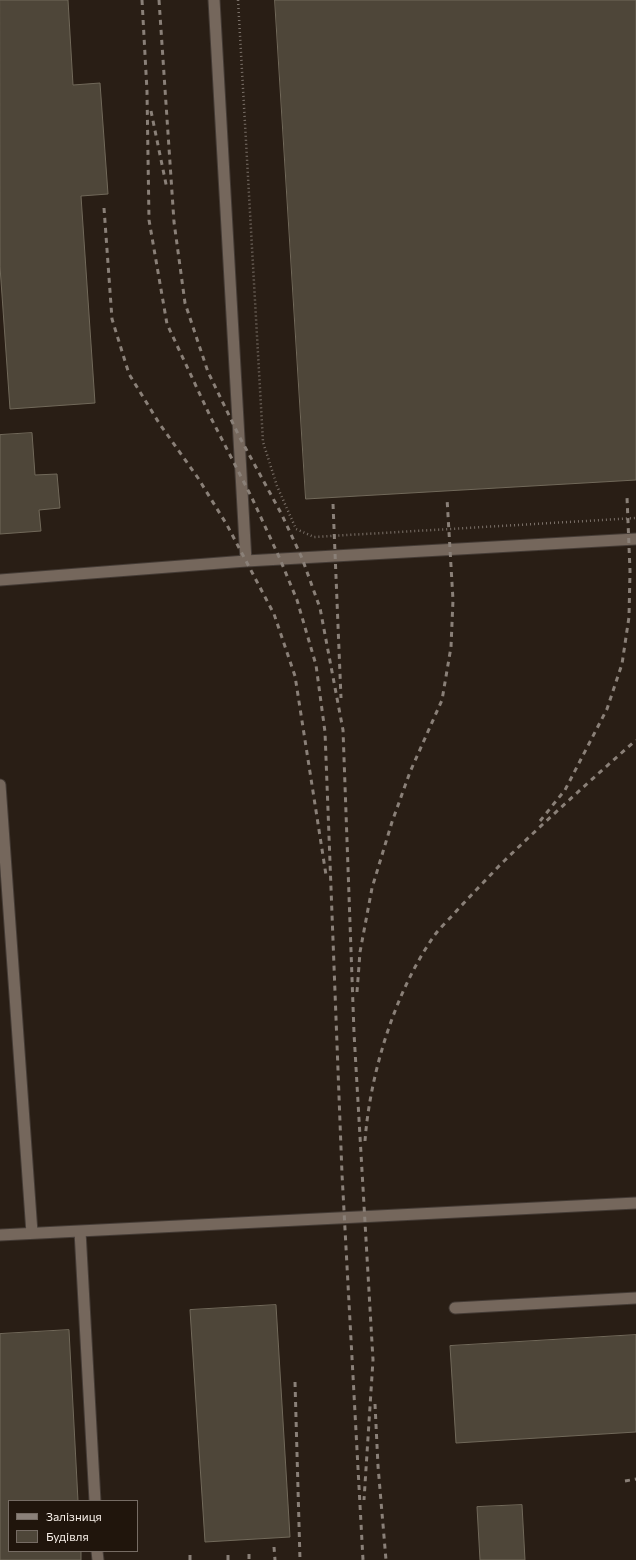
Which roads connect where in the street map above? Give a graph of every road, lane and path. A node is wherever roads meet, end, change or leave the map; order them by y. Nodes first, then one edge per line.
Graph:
1 (214, 0) edge
2 (238, 0) edge
3 (636, 518) edge
4 (636, 539) edge
5 (246, 561) junction
6 (0, 580) edge
7 (0, 785) edge
8 (636, 1203) edge
9 (80, 1231) junction
10 (32, 1233) junction
11 (0, 1235) edge
12 (636, 1298) edge
13 (455, 1308) dead end
14 (94, 1500) edge

1 - 5 lane
2 - 3 path
4 - 5 lane
5 - 6 lane
7 - 10 lane
8 - 9 lane
9 - 10 lane
9 - 14 lane
10 - 11 lane
12 - 13 lane

